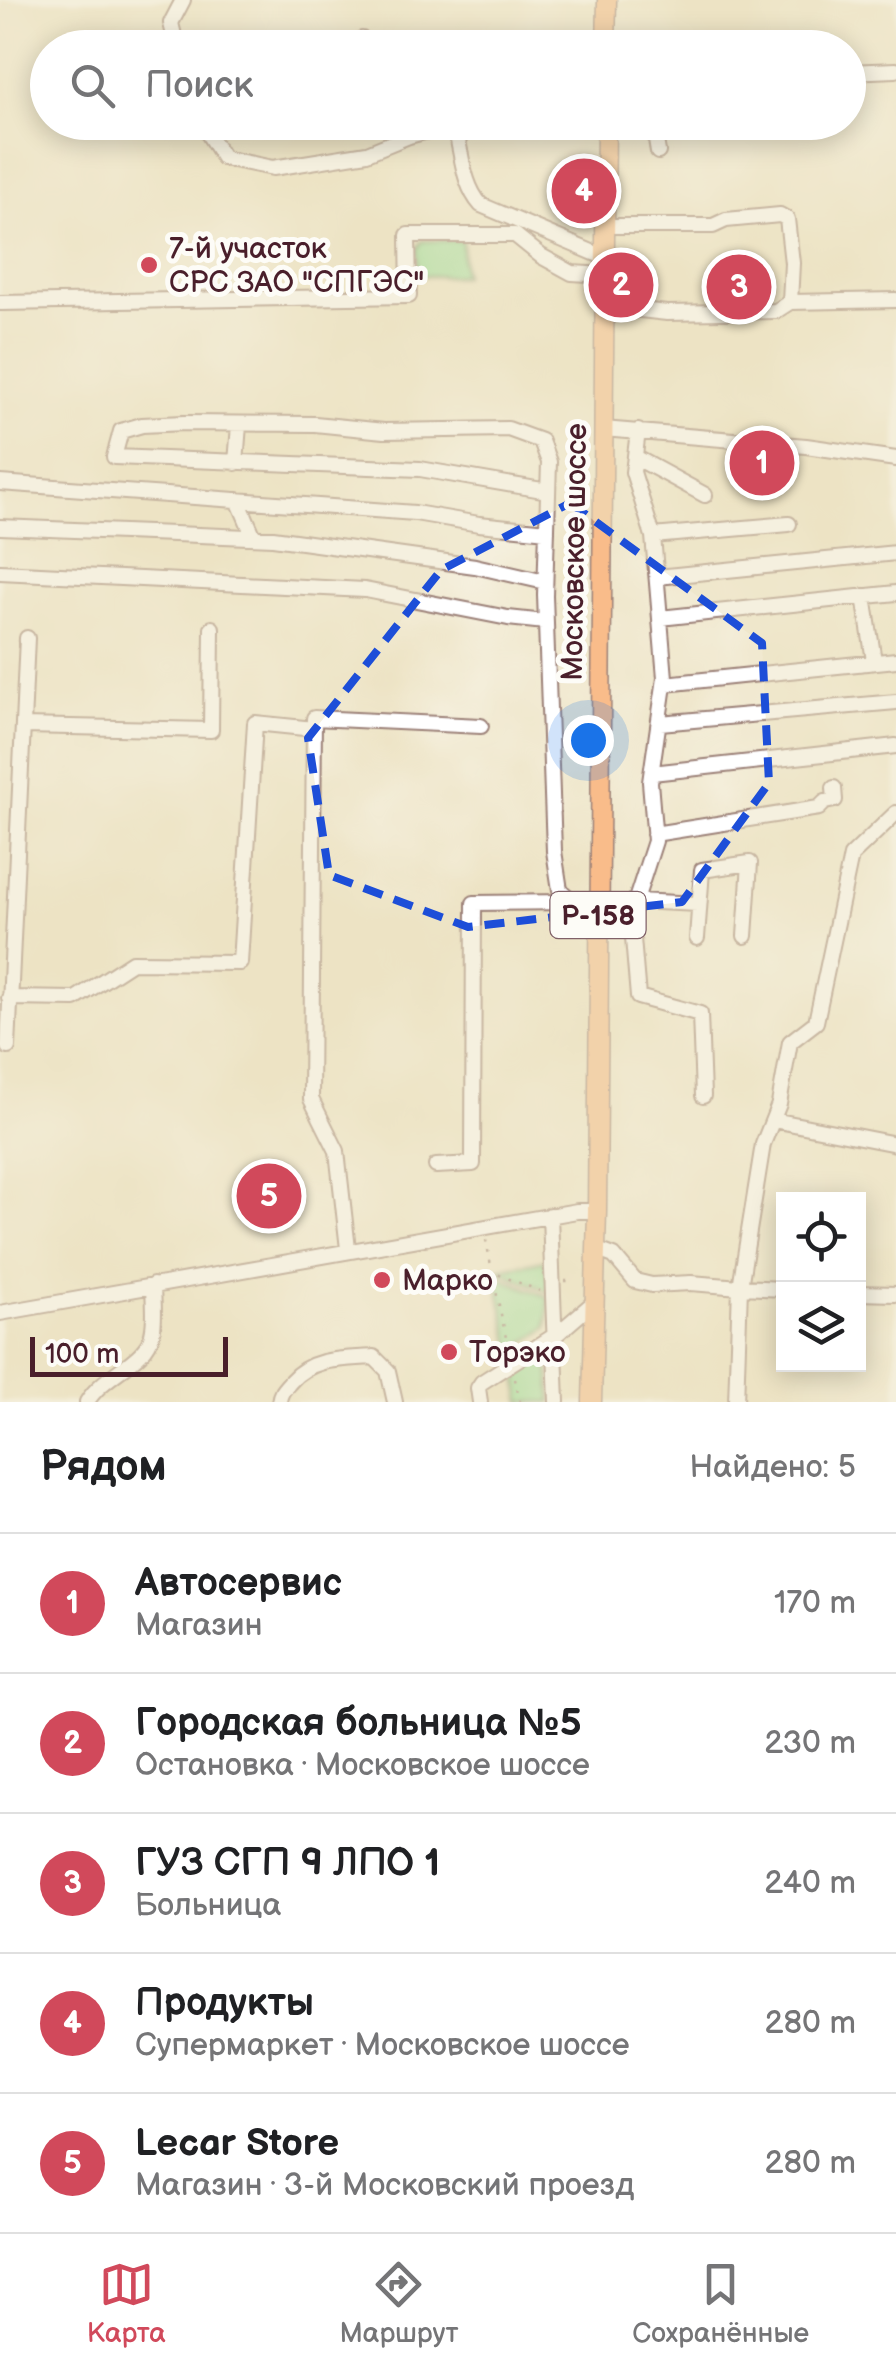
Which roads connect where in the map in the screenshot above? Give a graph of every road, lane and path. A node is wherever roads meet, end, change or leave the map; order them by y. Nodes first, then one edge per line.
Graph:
1 (183, 0) edge
2 (607, 0) edge
3 (172, 30) edge
4 (606, 30) edge
5 (896, 70) edge
6 (866, 71) edge
7 (212, 140) edge
8 (389, 140) edge
9 (457, 140) edge
10 (606, 140) edge
11 (656, 140) edge
12 (658, 152) dead end
13 (606, 226) junction
14 (605, 267) junction
15 (896, 300) edge
16 (790, 302) junction
17 (0, 304) edge
18 (605, 306) junction
19 (240, 425) junction
20 (603, 429) junction
21 (638, 431) junction
22 (635, 458) junction
23 (896, 459) edge
24 (236, 463) junction
25 (0, 483) edge
26 (548, 492) junction
27 (704, 495) dead end
28 (238, 500) junction
29 (789, 524) dead end
30 (0, 527) edge
31 (547, 530) junction
32 (653, 536) junction
33 (254, 538) junction
34 (896, 553) edge
35 (0, 572) edge
36 (657, 577) junction
37 (545, 582) junction
38 (896, 592) edge
39 (864, 596) junction
40 (660, 618) junction
41 (546, 622) junction
42 (212, 628) dead end
43 (27, 638) dead end
44 (896, 660) edge
45 (874, 661) junction
46 (665, 684) junction
47 (896, 702) edge
48 (660, 723) junction
49 (23, 726) junction
50 (481, 726) dead end
51 (314, 729) junction
52 (896, 746) edge
53 (652, 773) junction
54 (834, 788) dead end
55 (896, 814) edge
56 (654, 834) junction
57 (573, 902) junction
58 (636, 902) junction
59 (598, 903) junction
60 (698, 904) junction
61 (745, 936) dead end
62 (697, 938) dead end
63 (9, 998) junction
64 (8, 1046) dead end
65 (703, 1096) dead end
66 (772, 1120) junction
67 (896, 1144) edge
68 (436, 1166) dead end
69 (597, 1211) junction
70 (550, 1215) junction
71 (348, 1249) junction
72 (595, 1249) junction
73 (153, 1285) junction
74 (740, 1288) junction
75 (776, 1289) edge
76 (866, 1293) edge
77 (896, 1294) edge
78 (555, 1296) junction
79 (593, 1304) junction
80 (0, 1313) edge
81 (557, 1334) junction
82 (512, 1362) junction
83 (87, 1402) edge
84 (279, 1402) edge
85 (395, 1402) edge
86 (480, 1402) edge
87 (520, 1402) edge
88 (558, 1402) edge
89 (592, 1402) edge
90 (736, 1402) edge

1 - 3 street
2 - 4 main road
5 - 6 street
7 - 8 street
9 - 14 street
10 - 13 main road, Московское шоссе / Р-158
11 - 12 street
13 - 14 main road, Московское шоссе / Р-158
13 - 16 street
14 - 17 street
14 - 18 main road, Московское шоссе / Р-158
15 - 16 street
16 - 18 street
18 - 20 main road, Московское шоссе / Р-158
19 - 24 street
19 - 24 street
19 - 26 street
20 - 21 street
20 - 59 main road, Московское шоссе / Р-158
21 - 22 street
21 - 23 street
22 - 27 street
22 - 32 street
24 - 26 street
25 - 28 street
26 - 31 street
28 - 31 street
28 - 33 street
29 - 32 street
30 - 33 street
31 - 37 street
32 - 36 street
33 - 37 street
34 - 36 street
35 - 41 street
36 - 40 street
37 - 41 street
38 - 39 street
39 - 40 street
39 - 45 street
40 - 46 street
41 - 57 street
42 - 49 street
43 - 49 street
44 - 45 street
45 - 46 street
46 - 48 street
47 - 48 street
48 - 53 street
49 - 63 street
50 - 51 street
51 - 63 street
51 - 71 street
52 - 53 street
53 - 56 street
54 - 56 street
55 - 66 street
56 - 58 street
57 - 59 street
57 - 68 street
58 - 60 street
58 - 65 street
59 - 69 main road, Московское шоссе / Р-158
60 - 61 street
60 - 62 street
63 - 64 street
66 - 67 street
66 - 74 street
69 - 70 street
69 - 72 main road, Московское шоссе / Р-158
70 - 71 street
70 - 78 street
71 - 73 street
72 - 74 street
72 - 79 main road, Московское шоссе / Р-158
73 - 80 street
73 - 83 street
74 - 75 street
74 - 90 street
76 - 77 street
78 - 81 street
78 - 82 path
79 - 81 street
79 - 89 main road, Московское шоссе / Р-158
81 - 82 street
81 - 88 street
82 - 86 street
82 - 87 path
84 - 85 street

